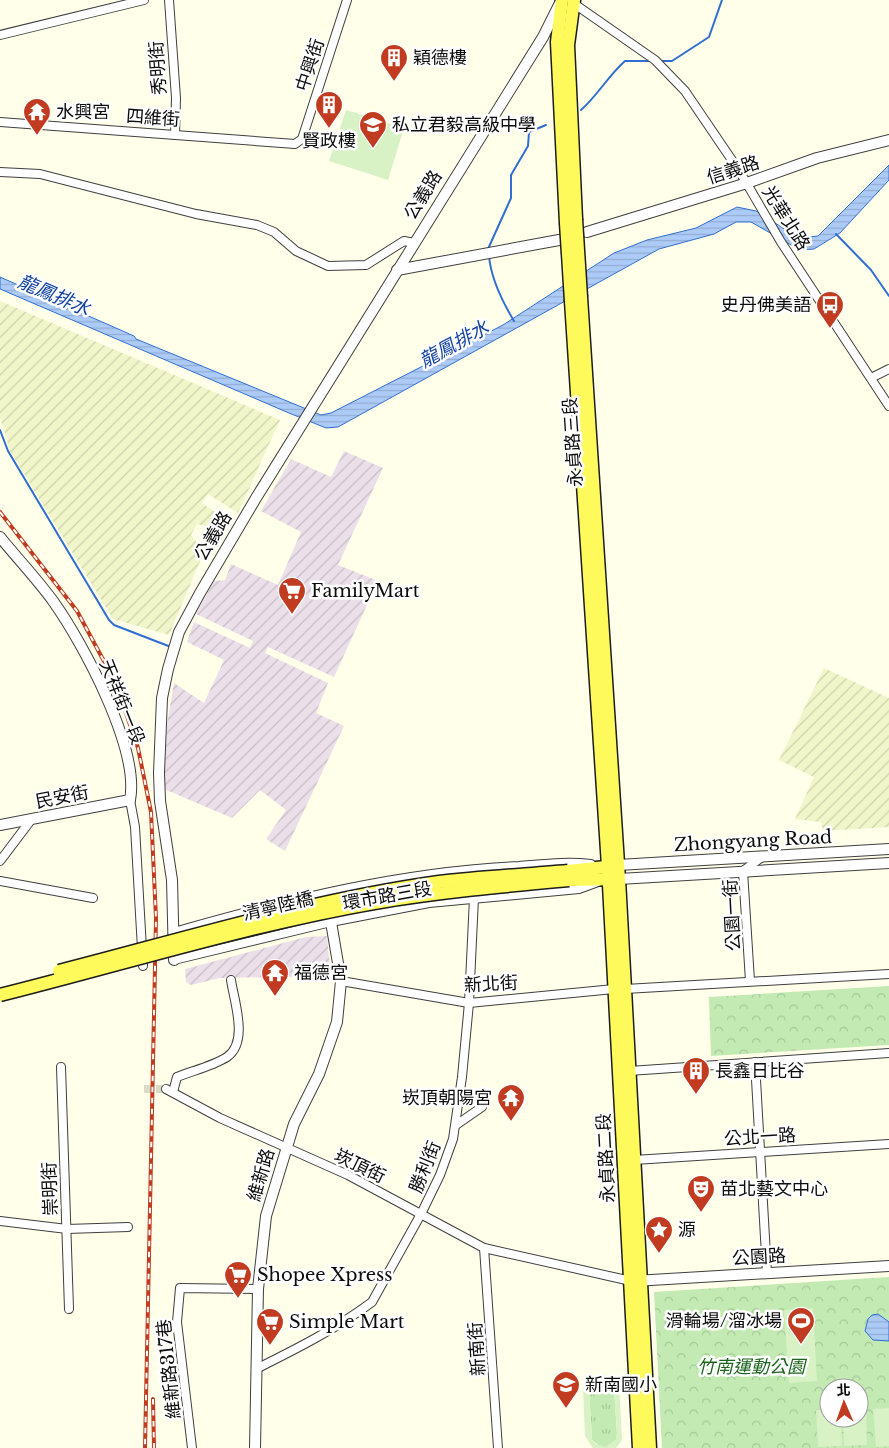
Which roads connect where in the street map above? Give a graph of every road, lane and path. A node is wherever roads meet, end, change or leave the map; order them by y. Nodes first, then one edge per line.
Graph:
1 (97, 0) edge
2 (144, 0) edge
3 (169, 0) edge
4 (347, 0) edge
5 (567, 1) edge
6 (100, 10) junction
7 (0, 35) edge
8 (0, 122) edge
9 (175, 135) junction
10 (302, 139) joint
11 (889, 140) edge
12 (0, 172) edge
13 (747, 183) junction
14 (586, 232) dead end
15 (559, 240) dead end
16 (414, 243) junction
17 (397, 270) junction
18 (889, 369) edge
19 (871, 378) junction
20 (889, 406) edge
21 (0, 537) edge
22 (130, 800) junction
23 (32, 820) junction
24 (0, 825) edge
25 (889, 850) edge
26 (762, 857) junction
27 (0, 861) edge
28 (889, 863) edge
29 (744, 870) junction
30 (613, 872) junction
31 (568, 875) junction
32 (0, 881) edge
33 (356, 888) junction
34 (93, 898) dead end
35 (474, 898) junction
36 (363, 916) junction
37 (331, 922) junction
38 (174, 932) junction
39 (174, 960) joint
40 (143, 966) dead end
41 (889, 974) edge
42 (231, 980) dead end
43 (341, 981) junction
44 (750, 982) junction
45 (0, 986) edge
46 (619, 989) junction
47 (0, 995) edge
48 (469, 1003) junction
49 (889, 1053) edge
50 (755, 1062) junction
51 (61, 1067) dead end
52 (629, 1070) junction
53 (482, 1107) dead end
54 (626, 1114) junction
55 (456, 1125) junction
56 (889, 1144) edge
57 (286, 1149) junction
58 (760, 1152) junction
59 (634, 1160) junction
60 (421, 1214) junction
61 (0, 1221) edge
62 (128, 1227) dead end
63 (67, 1229) junction
64 (484, 1248) junction
65 (889, 1266) edge
66 (767, 1273) junction
67 (636, 1281) junction
68 (258, 1289) junction
69 (68, 1310) dead end
70 (256, 1369) junction
71 (192, 1448) edge
72 (255, 1448) edge
73 (498, 1448) edge
74 (639, 1448) edge
75 (650, 1448) edge

1 - 6 street
2 - 6 street
3 - 9 street, 秀明街
4 - 10 street, 中興街
5 - 13 street, 光華北路
5 - 16 street, 公義路
5 - 30 main road, 永貞路三段, bridge
6 - 7 street
8 - 9 street, 四維街
9 - 10 street, 四維街
11 - 13 street, 信義路
12 - 16 street
13 - 14 street, 信義路
13 - 19 street, 光華北路
15 - 17 street
16 - 17 street, 公義路
17 - 38 street, 公義路
18 - 19 street
19 - 20 street, 光華北路
21 - 22 street, 天祥街一段
22 - 23 street, 民安街
22 - 40 street, 天祥街一段
23 - 24 street, 民安街
23 - 27 street
25 - 26 street, Zhongyang Road
26 - 29 street, 公園一街
26 - 30 street, Zhongyang Road
28 - 29 street, Zhongyang Road
29 - 30 street, Zhongyang Road
29 - 44 street, 公園一街
30 - 31 main road
30 - 33 street, 環市路三段
30 - 35 street, 環市路三段
30 - 46 main road, 永貞路二段
31 - 45 main road, 清寧陸橋, bridge
31 - 47 main road, 清寧陸橋, bridge
32 - 34 street
33 - 36 street
33 - 38 street, 環市路三段
35 - 36 street, 環市路三段
35 - 48 street, 勝利街
36 - 37 street, 環市路三段
37 - 39 street, 環市路三段
37 - 43 street, 維新路
38 - 39 street
41 - 44 street, 新北街
42 - 57 street, 崁頂街
43 - 48 street, 新北街
43 - 57 street, 維新路
44 - 46 street, 新北街
46 - 48 street, 新北街
46 - 52 main road, 永貞路二段
46 - 54 main road, 永貞路二段
48 - 55 street, 勝利街
49 - 50 street
50 - 52 street
50 - 58 street
51 - 63 street, 崇明街
52 - 54 main road, 永貞路二段
53 - 55 street
54 - 59 main road, 永貞路二段
54 - 67 main road, 永貞路二段
55 - 60 street, 勝利街
56 - 58 street, 公北一路
57 - 60 street, 崁頂街
57 - 68 street, 維新路
58 - 59 street, 公北一路
58 - 66 street
59 - 67 main road, 永貞路二段
60 - 64 street, 崁頂街
60 - 70 street, 勝利街
61 - 63 street
62 - 63 street
63 - 69 street, 崇明街
64 - 67 street, 崁頂街
64 - 73 street, 新南街
65 - 66 street, 公園路
66 - 67 street, 公園路
67 - 74 main road, 永貞路二段
67 - 75 main road, 永貞路二段
68 - 70 street, 維新路
68 - 71 street, 維新路317巷
70 - 72 street, 維新路

